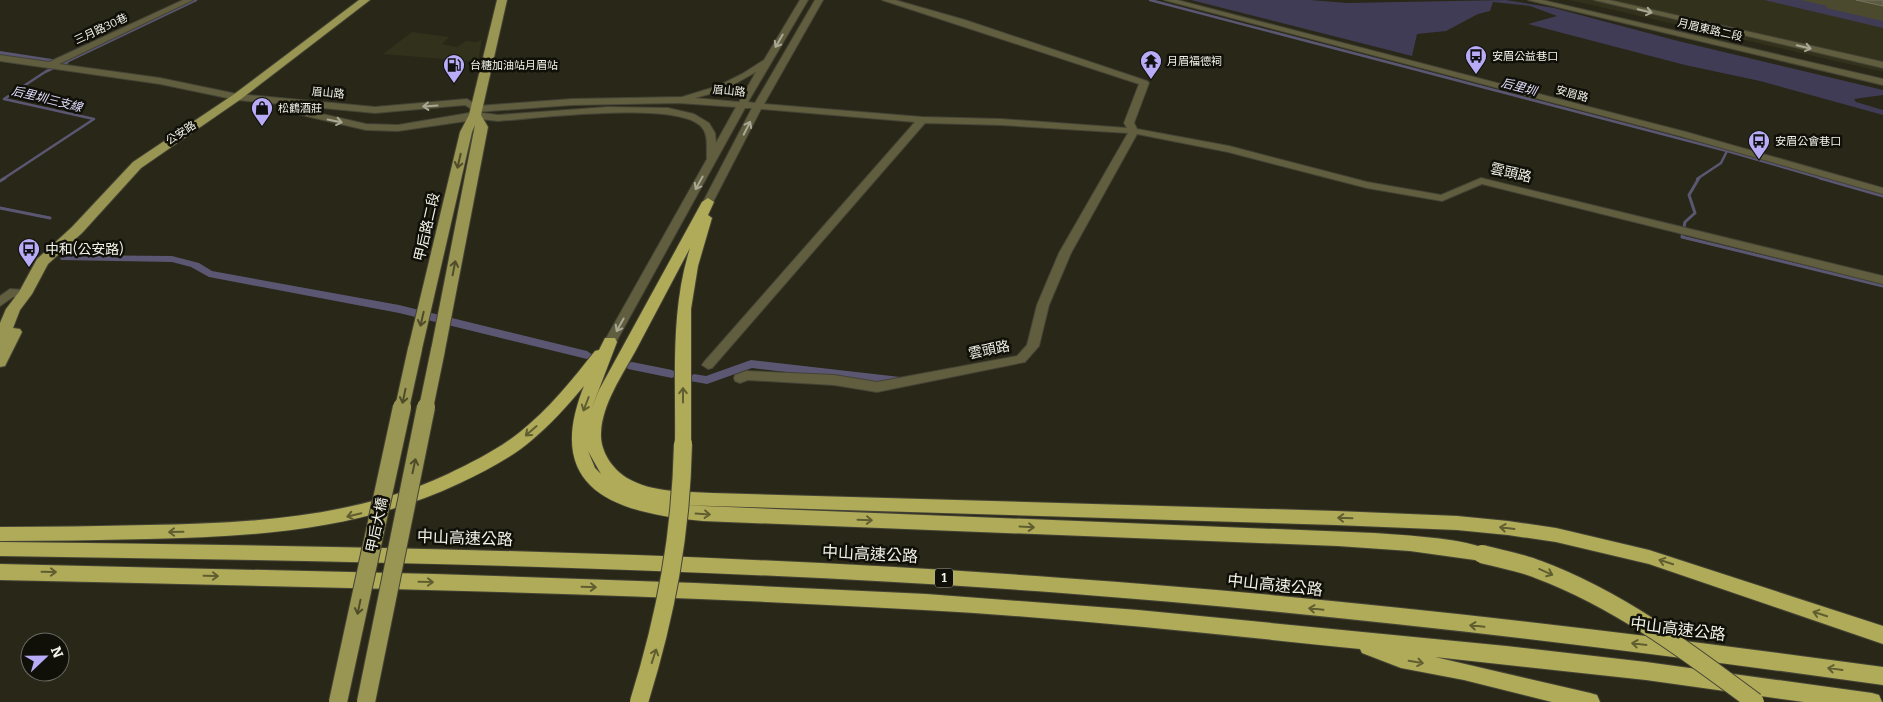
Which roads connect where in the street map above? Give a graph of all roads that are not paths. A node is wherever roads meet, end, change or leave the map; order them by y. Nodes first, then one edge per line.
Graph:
1 (189, 0) edge
2 (365, 0) edge
3 (502, 0) edge
4 (804, 0) edge
5 (819, 0) edge
6 (886, 0) edge
7 (1168, 0) edge
8 (1532, 0) edge
9 (1557, 0) edge
10 (1598, 0) edge
11 (0, 58) edge
12 (767, 61) junction
13 (50, 65) junction
14 (1883, 65) edge
15 (1883, 75) edge
16 (1883, 82) edge
17 (237, 97) junction
18 (679, 100) junction
19 (757, 107) junction
20 (742, 108) junction
21 (375, 110) junction
22 (476, 112) junction
23 (922, 120) junction
24 (354, 125) junction
25 (1134, 131) junction
26 (712, 158) junction
27 (1883, 191) edge
28 (708, 202) junction
29 (1883, 280) edge
30 (25, 294) junction
31 (0, 302) edge
32 (0, 341) edge
33 (610, 342) junction
34 (415, 349) joint
35 (438, 350) joint
36 (0, 362) edge
37 (708, 365) dead end
38 (740, 378) dead end
39 (0, 534) edge
40 (0, 549) edge
41 (0, 572) edge
42 (1883, 635) edge
43 (1354, 640) junction
44 (1883, 676) edge
45 (338, 702) edge
46 (366, 702) edge
47 (639, 702) edge
48 (1590, 702) edge
49 (1755, 702) edge
50 (1872, 702) edge

1 - 13 street, 三月路30巷
2 - 17 main road, 公安路
3 - 22 main road, 甲后路二段
4 -> 12 street
5 - 19 street
6 - 25 street, 雲頭路
7 - 27 street, 安眉路
8 - 16 street, 月眉東路二段
9 - 15 street, 月眉東路二段
10 -> 14 street
11 - 13 street, 眉山路
12 - 18 street
12 - 20 street
13 - 17 street, 眉山路
17 - 21 street, 眉山路
17 -> 24 street, 眉山路
17 - 30 main road, 公安路
18 - 20 street, 眉山路
18 - 22 street, 眉山路
19 - 20 street, 眉山路
19 - 23 street, 雲頭路
28 -> 19 street
20 - 22 street, 眉山路
20 - 26 street
22 -> 21 street, 眉山路
21 - 24 street
22 - 24 street, 眉山路
22 - 26 street
22 -> 34 main road, 甲后路二段
35 -> 22 main road, 甲后路二段
23 - 25 street, 雲頭路
23 - 37 street
25 - 29 street, 雲頭路
25 - 38 street, 雲頭路
26 -> 33 street
42 -> 28 highway
47 -> 28 highway, bridge
30 - 31 street
30 - 32 main road, 公安路
30 - 36 main road, 公安路
33 -> 39 highway
33 -> 49 highway, bridge
34 -> 45 main road, 甲后大橋, bridge
46 -> 35 main road, 甲后大橋, bridge
44 -> 40 highway, 中山高速公路 / 1
41 -> 43 highway, 1
43 -> 48 highway
43 - 50 highway, 1

